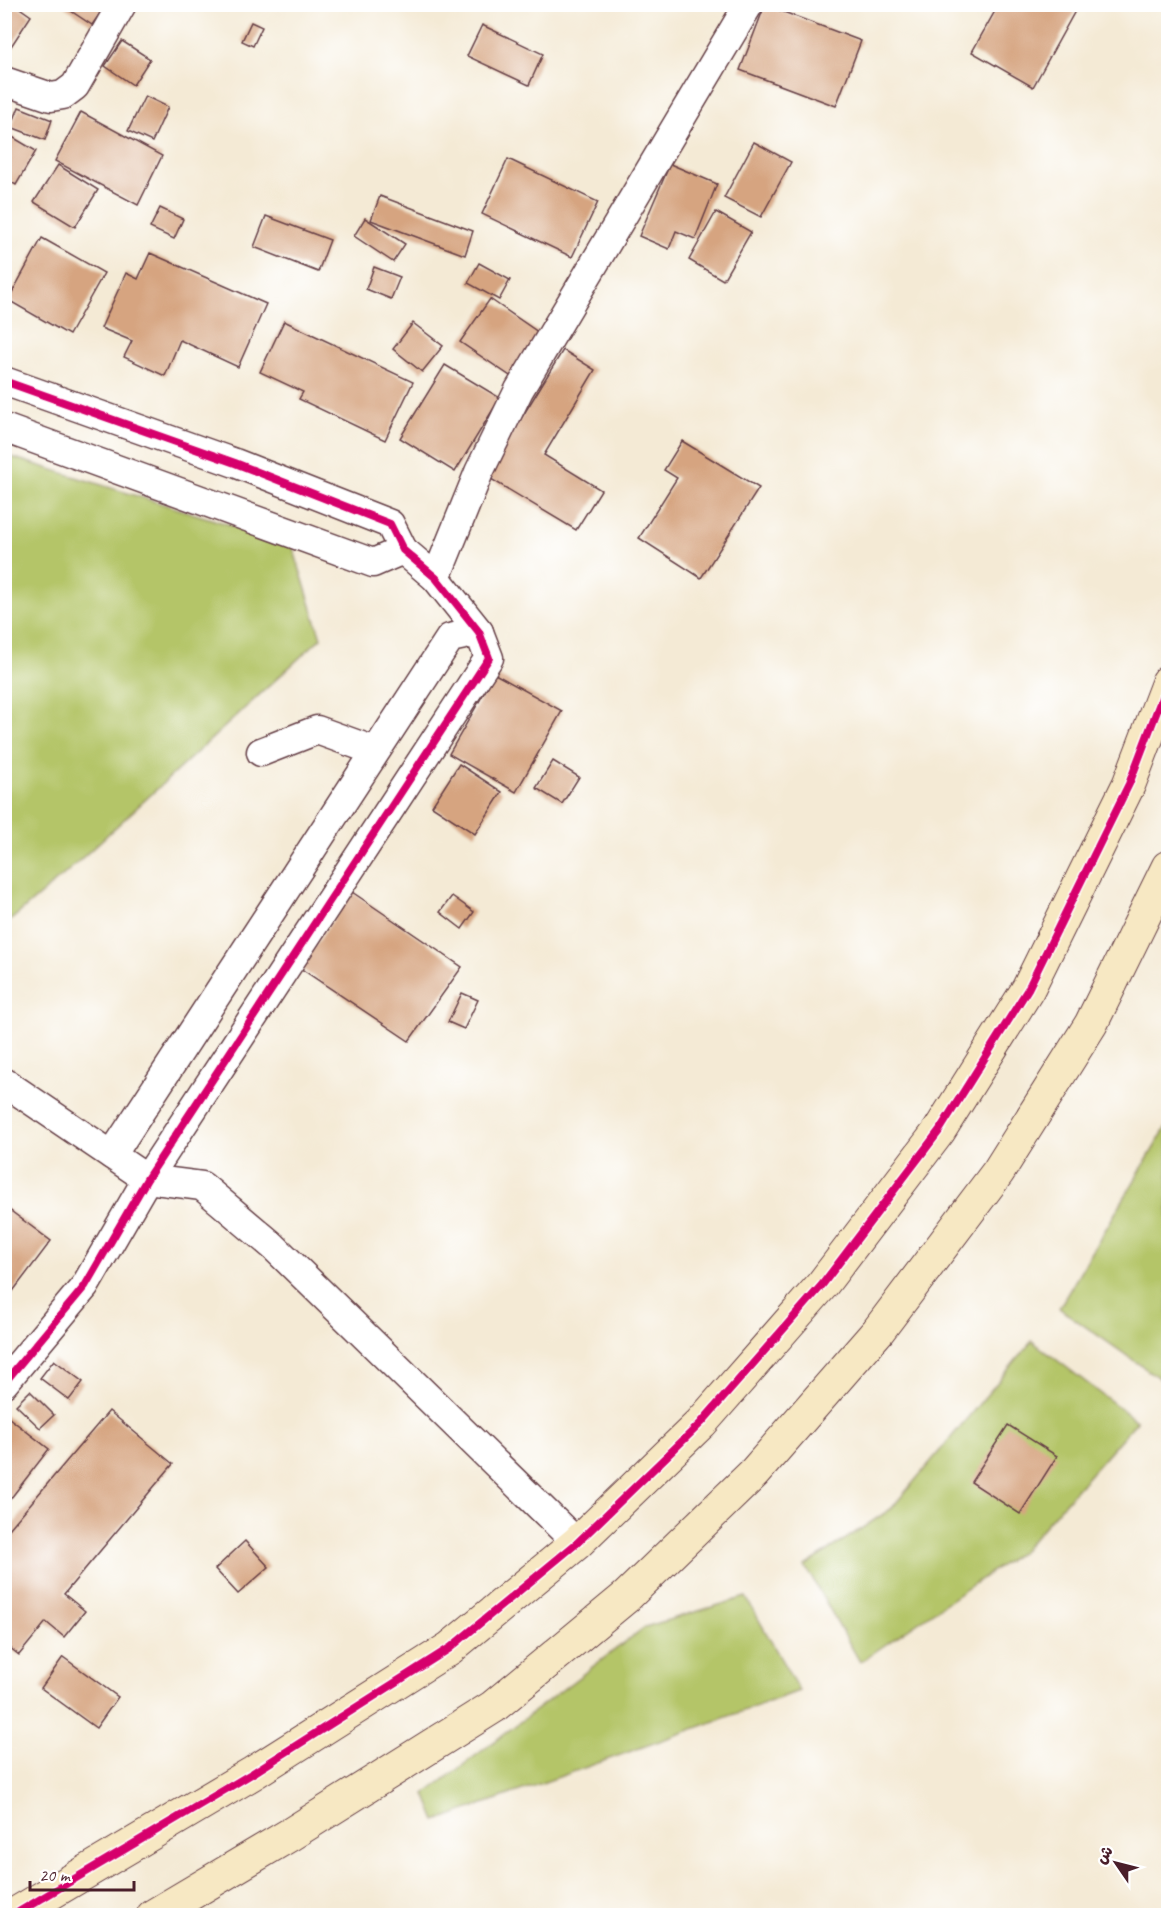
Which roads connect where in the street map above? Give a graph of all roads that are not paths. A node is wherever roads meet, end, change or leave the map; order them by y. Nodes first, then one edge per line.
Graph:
1 (122, 4) edge
2 (749, 4) edge
3 (4, 81) edge
4 (4, 381) edge
5 (4, 428) edge
6 (403, 550) junction
7 (436, 578) junction
8 (479, 632) junction
9 (1168, 682) edge
10 (375, 751) junction
11 (261, 752) dead end
12 (1168, 867) edge
13 (4, 1082) edge
14 (181, 1128) junction
15 (112, 1155) junction
16 (147, 1179) junction
17 (202, 1186) junction
18 (4, 1383) edge
19 (577, 1543) junction
20 (12, 1916) edge
21 (153, 1916) edge

1 - 3 street
2 - 7 street
4 - 6 street
5 - 6 street
6 - 7 street
7 - 8 street
8 - 10 street
8 - 14 street
9 - 19 street
10 - 11 street
10 - 15 street
12 - 21 street
13 - 15 street
14 - 16 street
14 - 17 street
15 - 16 street
16 - 17 street
16 - 18 street
17 - 19 street
19 - 20 street

